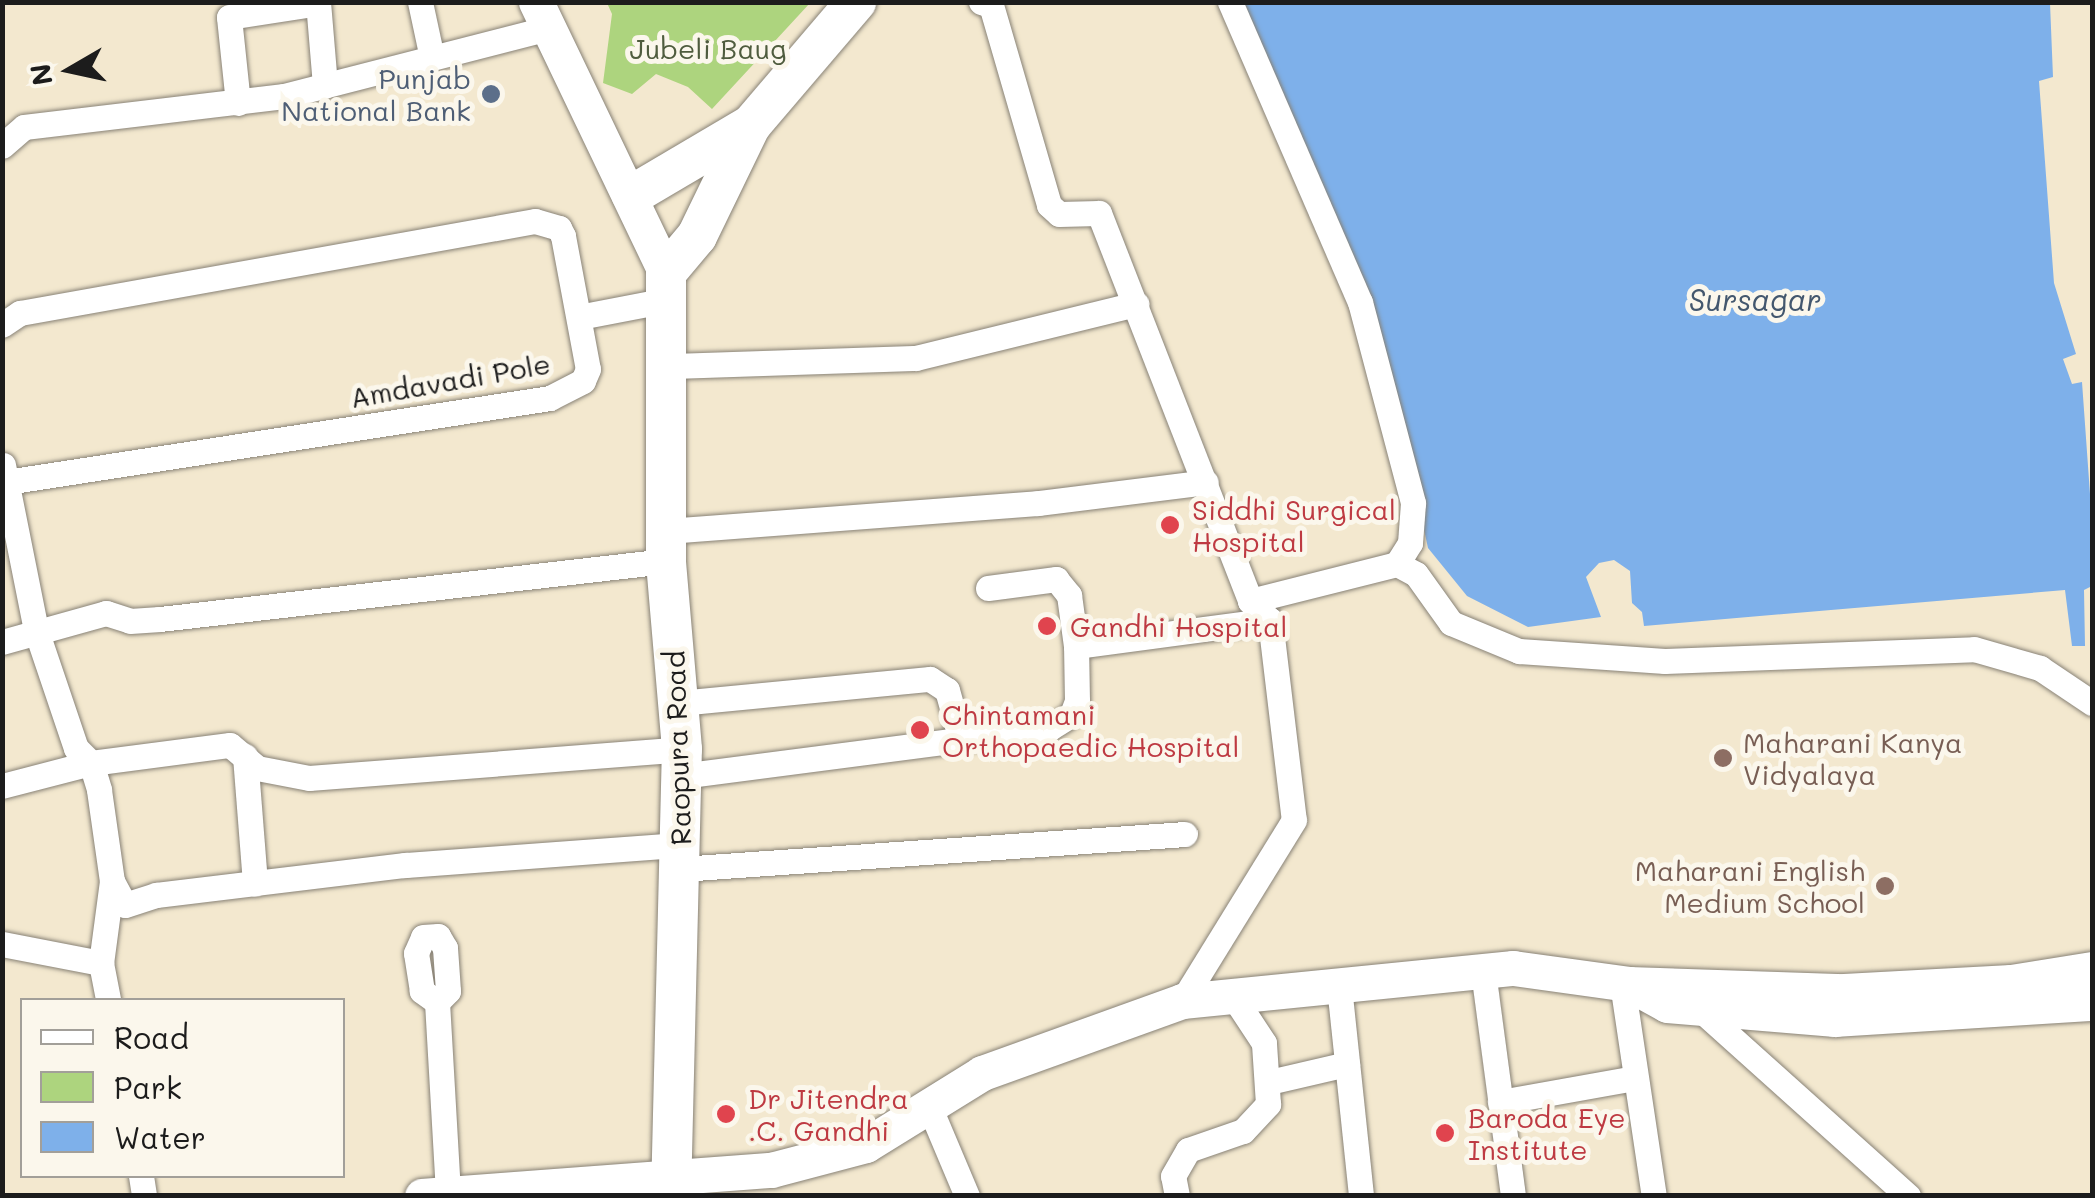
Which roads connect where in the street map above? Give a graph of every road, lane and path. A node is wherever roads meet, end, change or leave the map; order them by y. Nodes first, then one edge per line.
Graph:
1 (318, 2) edge
2 (420, 2) edge
3 (856, 2) edge
4 (1230, 2) edge
5 (988, 3) edge
6 (542, 15) edge
7 (432, 58) junction
8 (325, 86) junction
9 (238, 103) junction
10 (751, 125) junction
11 (2, 146) edge
12 (632, 196) junction
13 (667, 286) junction
14 (1136, 304) junction
15 (579, 317) junction
16 (11, 319) edge
17 (670, 366) junction
18 (4, 474) edge
19 (1206, 482) junction
20 (666, 546) junction
21 (10, 548) edge
22 (1397, 564) junction
23 (988, 588) dead end
24 (1250, 601) junction
25 (1270, 620) junction
26 (36, 630) junction
27 (2, 642) edge
28 (1076, 646) junction
29 (678, 703) junction
30 (2092, 703) edge
31 (961, 740) junction
32 (246, 756) junction
33 (682, 762) junction
34 (91, 763) junction
35 (2, 786) edge
36 (1185, 834) dead end
37 (680, 857) junction
38 (112, 881) junction
39 (255, 884) junction
40 (2, 944) edge
41 (101, 963) junction
42 (2092, 970) edge
43 (1483, 971) junction
44 (1625, 983) junction
45 (1338, 986) junction
46 (1234, 996) junction
47 (1694, 996) junction
48 (108, 998) edge
49 (1182, 1001) junction
50 (437, 1002) dead end
51 (2092, 1003) edge
52 (1347, 1064) junction
53 (1636, 1078) junction
54 (1269, 1082) junction
55 (1500, 1102) junction
56 (929, 1106) junction
57 (671, 1186) edge
58 (500, 1191) edge
59 (435, 1194) edge
60 (966, 1196) edge
61 (1177, 1196) edge
62 (1361, 1196) edge
63 (1513, 1196) edge
64 (1654, 1196) edge
65 (1908, 1196) edge

1 - 8 street
1 - 9 street
2 - 7 street
3 - 10 main road
4 - 22 street
5 - 14 street
6 - 7 street
6 - 12 street
7 - 8 street
8 - 9 street
9 - 11 street
10 - 12 main road
10 - 13 main road
12 - 13 street
13 - 15 street
13 - 17 main road, Raopura Road
14 - 17 street
14 - 19 street
15 - 16 street, Amdavadi Pole
15 - 18 street, Amdavadi Pole
17 - 20 main road, Raopura Road
18 - 21 street
19 - 20 street
19 - 24 street
20 - 26 street
20 - 29 main road, Raopura Road
21 - 26 street
22 - 24 street
22 - 30 street
23 - 28 street
24 - 25 street
25 - 28 street
25 - 49 street
26 - 27 street
26 - 34 street
28 - 31 street
29 - 31 street
29 - 33 main road, Raopura Road
31 - 33 street
32 - 33 street
32 - 34 street
32 - 39 street
33 - 37 main road, Raopura Road
34 - 35 street
34 - 38 street
36 - 37 street
37 - 39 street
37 - 57 main road, Raopura Road
38 - 39 street
38 - 41 street
40 - 41 street
41 - 48 street
42 - 47 street
43 - 44 street
43 - 45 street
43 - 55 street
44 - 47 street
44 - 53 street
45 - 46 street
45 - 52 street
46 - 49 street
46 - 54 street
47 - 51 street
47 - 65 street
49 - 56 street
50 - 59 street
52 - 54 street
52 - 62 street
53 - 55 street
53 - 64 street
54 - 61 street
55 - 63 street
56 - 57 street
56 - 60 street
57 - 58 street
58 - 59 street

